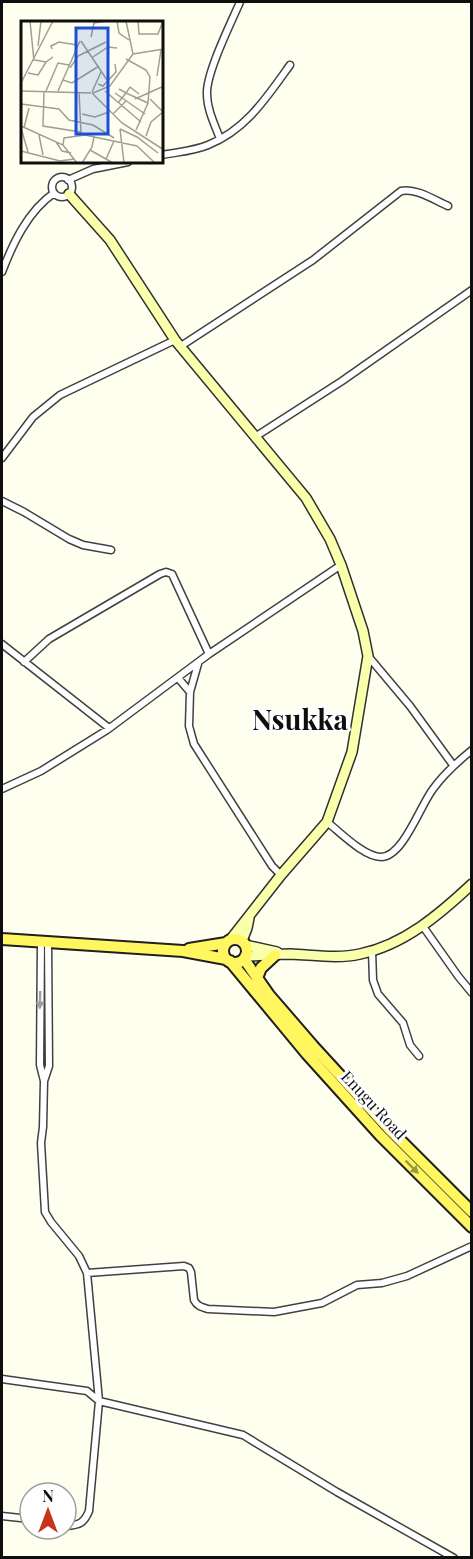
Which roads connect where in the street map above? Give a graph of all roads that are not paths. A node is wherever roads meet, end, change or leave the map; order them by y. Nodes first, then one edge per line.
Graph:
1 (240, 2) edge
2 (290, 65) dead end
3 (220, 139) junction
4 (164, 155) edge
5 (118, 164) edge
6 (68, 180) junction
7 (54, 193) junction
8 (69, 194) junction
9 (447, 206) dead end
10 (2, 248) edge
11 (10, 252) junction
12 (2, 272) edge
13 (471, 290) edge
14 (178, 343) junction
15 (255, 437) junction
16 (2, 458) edge
17 (2, 501) edge
18 (111, 550) dead end
19 (341, 565) junction
20 (2, 644) edge
21 (209, 654) junction
22 (368, 656) junction
23 (24, 662) junction
24 (198, 663) junction
25 (178, 678) junction
26 (190, 692) junction
27 (109, 728) junction
28 (471, 750) edge
29 (453, 765) junction
30 (2, 789) edge
31 (327, 822) junction
32 (280, 875) junction
33 (471, 884) edge
34 (422, 925) junction
35 (2, 939) edge
36 (45, 942) junction
37 (239, 947) junction
38 (183, 951) junction
39 (372, 951) junction
40 (289, 954) junction
41 (275, 955) junction
42 (228, 960) junction
43 (257, 978) junction
44 (471, 993) edge
45 (419, 1056) dead end
46 (471, 1212) edge
47 (471, 1227) edge
48 (471, 1246) edge
49 (87, 1273) junction
50 (2, 1379) edge
51 (98, 1386) junction
52 (87, 1391) junction
53 (99, 1401) junction
54 (2, 1516) edge
55 (18, 1518) edge
56 (78, 1524) edge
57 (454, 1557) edge

1 - 3 street
2 - 3 street
3 - 4 street
5 - 6 street
6 - 7 street
6 - 8 street
7 - 8 street
7 - 11 street
8 - 14 street
9 - 14 street
10 - 11 street
11 - 12 street
13 - 15 street
14 - 15 street
14 - 16 street
15 - 19 street
17 - 18 street
19 - 21 street
19 - 22 street
20 - 23 street
21 - 23 street
21 - 24 street
22 - 29 street
22 - 31 street
23 - 27 street
24 - 25 street
24 - 26 street
25 - 26 street
25 - 27 street
26 - 32 street
27 - 30 street
28 - 29 street
29 - 31 street
31 - 32 street
32 - 37 street
33 - 34 street
34 - 39 street
34 - 44 street
35 - 36 main road
36 - 38 main road
36 - 49 street
37 - 38 main road
37 - 40 street
37 - 41 street
37 - 42 main road
37 - 42 main road
37 - 43 main road
38 - 42 main road
39 - 40 street
39 - 45 street
40 - 41 street
41 - 43 main road
42 -> 47 main road, Enugu Road
43 - 46 main road
48 - 49 street
49 - 51 street
50 - 52 street
51 - 52 street
51 - 53 street
52 - 53 street
53 - 56 street
53 - 57 street
54 - 55 street

